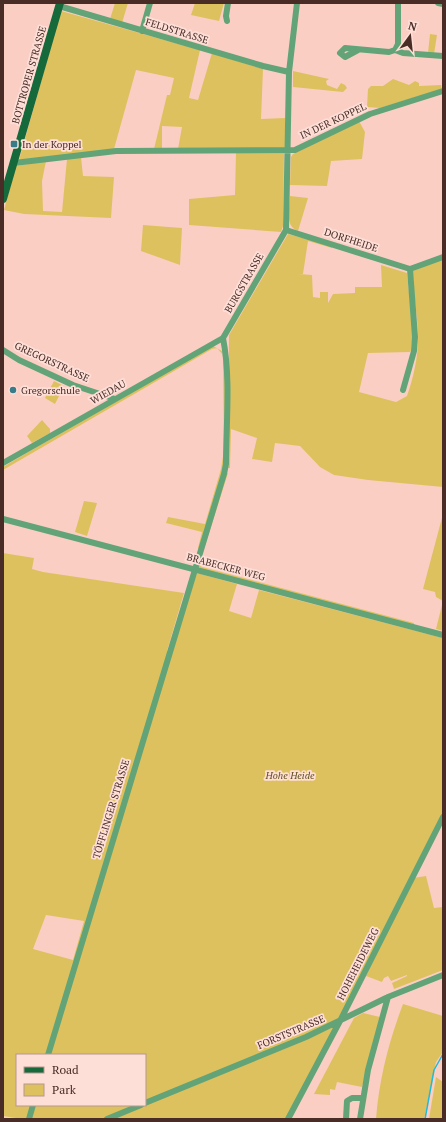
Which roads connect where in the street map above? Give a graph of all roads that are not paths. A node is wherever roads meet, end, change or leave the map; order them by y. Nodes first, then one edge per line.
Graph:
1 (150, 3) edge
2 (228, 3) edge
3 (297, 3) edge
4 (398, 3) edge
5 (438, 3) edge
6 (443, 4) edge
7 (59, 5) edge
8 (227, 21) dead end
9 (142, 31) junction
10 (358, 50) dead end
11 (395, 50) junction
12 (443, 56) edge
13 (289, 72) junction
14 (443, 91) edge
15 (289, 151) junction
16 (14, 163) junction
17 (3, 199) edge
18 (286, 230) junction
19 (443, 257) edge
20 (410, 269) junction
21 (224, 338) junction
22 (3, 350) edge
23 (403, 390) dead end
24 (115, 399) junction
25 (3, 463) edge
26 (3, 519) edge
27 (194, 569) junction
28 (443, 635) edge
29 (443, 817) edge
30 (443, 975) edge
31 (388, 997) junction
32 (340, 1021) junction
33 (48, 1054) edge
34 (362, 1098) junction
35 (146, 1104) edge
36 (33, 1106) edge
37 (139, 1106) edge
38 (29, 1119) edge
39 (107, 1119) edge
40 (288, 1119) edge
41 (346, 1119) edge
42 (360, 1119) edge

1 - 9 street
2 - 8 street
3 - 13 street, BURGSTRASSE
4 - 11 street
5 - 6 street
7 - 9 street, FELDSTRASSE
7 - 16 main road, BOTTROPER STRASSE
9 - 13 street, FELDSTRASSE
10 - 11 street
11 - 12 street
13 - 15 street, BURGSTRASSE
14 - 15 street, IN DER KOPPEL
15 - 16 street, IN DER KOPPEL
15 - 18 street, BURGSTRASSE
16 - 17 main road, BOTTROPER STRASSE
18 - 20 street, DORFHEIDE
18 - 21 street, BURGSTRASSE
19 - 20 street
20 - 23 street
21 - 24 street, WIEDAU
21 - 27 street
22 - 24 street, GREGORSTRASSE
24 - 25 street, WIEDAU
26 - 27 street, BRABECKER WEG
27 - 28 street, BRABECKER WEG
27 - 33 street, TÖFFLINGER STRASSE
29 - 32 street, HOHEHEIDEWEG
30 - 31 street, FORSTSTRASSE
31 - 32 street, FORSTSTRASSE
31 - 34 street
32 - 35 street, FORSTSTRASSE
32 - 40 street, HOHEHEIDEWEG
34 - 41 street
34 - 42 street
36 - 38 street
37 - 39 street

